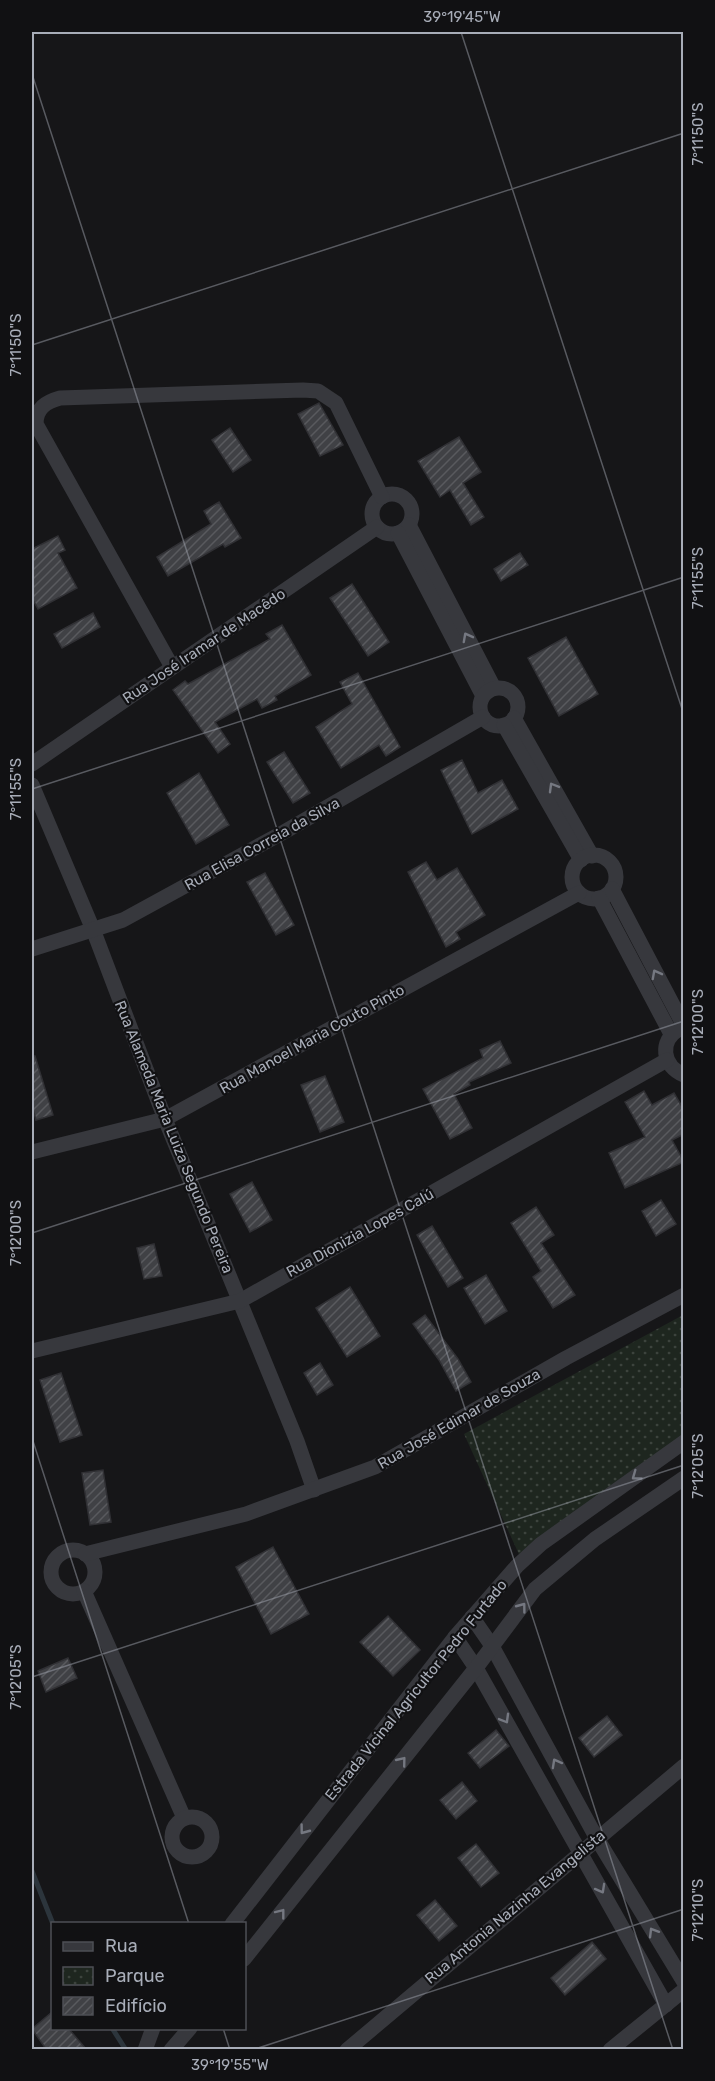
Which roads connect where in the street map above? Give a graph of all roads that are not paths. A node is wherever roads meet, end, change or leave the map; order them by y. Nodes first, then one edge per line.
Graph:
1 (382, 497) junction
2 (377, 527) junction
3 (403, 529) junction
4 (172, 667) junction
5 (489, 692) junction
6 (483, 717) junction
7 (509, 722) junction
8 (32, 764) edge
9 (32, 785) edge
10 (587, 858) junction
11 (612, 889) junction
12 (579, 894) junction
13 (599, 898) junction
14 (94, 932) junction
15 (32, 949) edge
16 (680, 1029) edge
17 (667, 1060) junction
18 (684, 1074) edge
19 (165, 1119) junction
20 (32, 1152) edge
21 (684, 1295) edge
22 (240, 1300) junction
23 (32, 1351) edge
24 (684, 1442) edge
25 (684, 1479) edge
26 (314, 1490) junction
27 (85, 1554) junction
28 (84, 1591) junction
29 (472, 1617) junction
30 (455, 1637) junction
31 (492, 1646) junction
32 (476, 1668) junction
33 (684, 1766) edge
34 (184, 1818) dead end
35 (596, 1837) junction
36 (580, 1851) junction
37 (233, 1922) edge
38 (246, 1956) edge
39 (684, 1982) edge
40 (684, 1990) edge
41 (666, 2005) junction
42 (152, 2030) edge
43 (189, 2030) edge
44 (627, 2044) edge
45 (178, 2048) edge
46 (145, 2049) edge
47 (347, 2049) edge
48 (610, 2049) edge

1 - 2 street
1 - 3 street
1 - 4 street
2 - 3 street
2 - 4 street, Rua José Iramar de Macêdo
3 - 5 street
4 - 8 street, Rua José Iramar de Macêdo
5 - 6 street
5 - 7 street
6 - 7 street
6 - 14 street, Rua Elisa Correia da Silva
7 - 10 street
9 - 14 street, Rua Alameda Maria Luiza Segundo Pereira
10 - 11 street
10 - 12 street
11 - 13 street
16 -> 11 street
12 - 13 street
12 - 19 street, Rua Manoel Maria Couto Pinto
13 - 16 street
14 - 15 street, Rua Elisa Correia da Silva
14 - 19 street, Rua Alameda Maria Luiza Segundo Pereira
16 - 17 street
17 - 18 street
17 - 22 street, Rua Dionizia Lopes Calú
19 - 20 street, Rua Manoel Maria Couto Pinto
19 - 22 street, Rua Alameda Maria Luiza Segundo Pereira
21 - 26 street, Rua José Edimar de Souza
22 - 23 street, Rua Dionizia Lopes Calú
22 - 26 street, Rua Alameda Maria Luiza Segundo Pereira
24 -> 29 street, Estrada Vicinal Agricultor Pedro Furtado
31 -> 25 street, Estrada Vicinal Agricultor Pedro Furtado
26 - 27 street, Rua José Edimar de Souza
27 - 28 street
27 - 28 street, Rua José Edimar de Souza
28 - 34 street
29 - 30 street, Estrada Vicinal Agricultor Pedro Furtado
29 - 31 street
30 - 32 street
30 -> 37 street, Estrada Vicinal Agricultor Pedro Furtado
31 - 32 street, Estrada Vicinal Agricultor Pedro Furtado
35 -> 31 street
32 -> 36 street
38 -> 32 street, Estrada Vicinal Agricultor Pedro Furtado
33 - 35 street, Rua Antonia Nazinha Evangelista
35 - 36 street, Rua Antonia Nazinha Evangelista
39 -> 35 street
36 -> 41 street
36 - 47 street, Rua Antonia Nazinha Evangelista
40 - 41 street
41 - 44 street
42 - 46 street
43 - 45 street
44 - 48 street

